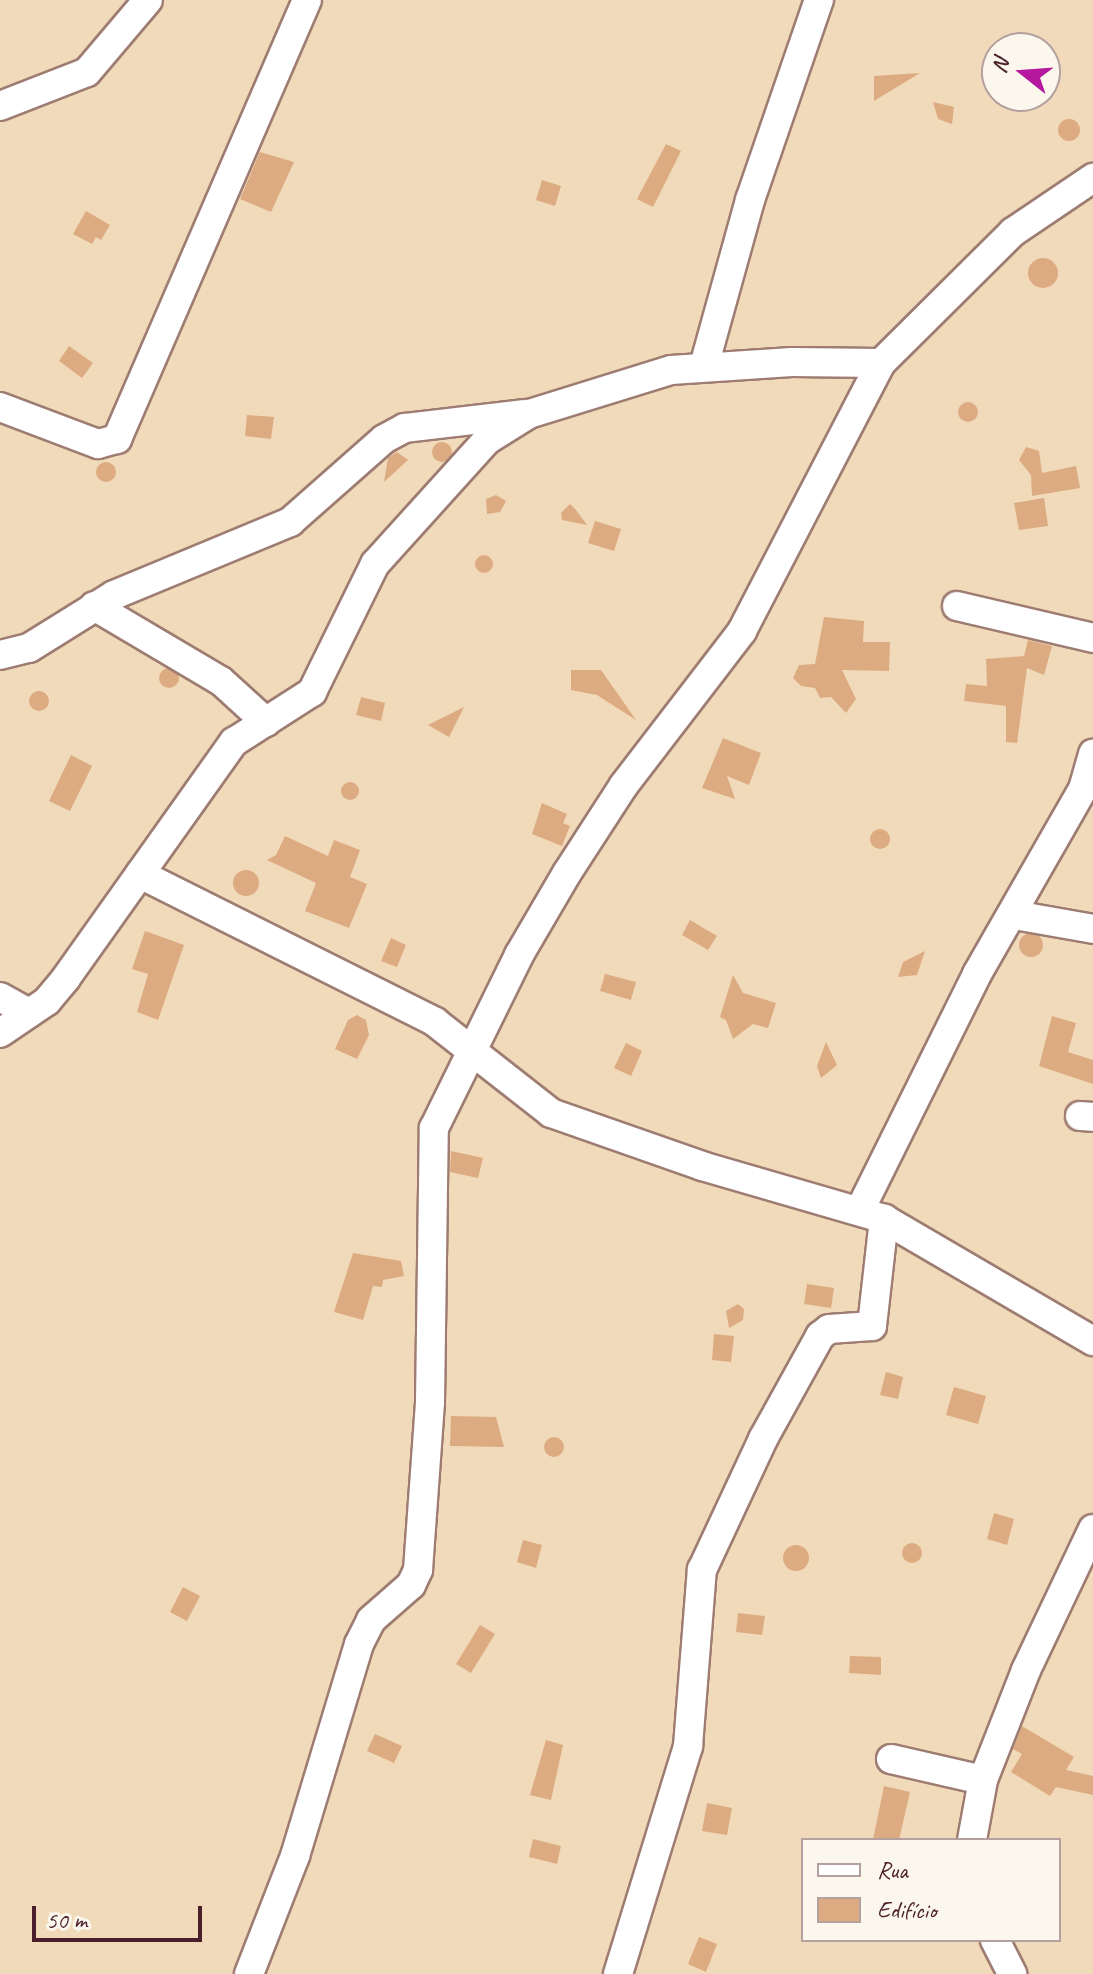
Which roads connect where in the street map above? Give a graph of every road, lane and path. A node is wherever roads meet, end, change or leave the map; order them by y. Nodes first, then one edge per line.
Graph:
1 (148, 0) edge
2 (307, 0) edge
3 (819, 0) edge
4 (0, 106) edge
5 (1093, 178) edge
6 (881, 363) junction
7 (704, 366) junction
8 (0, 407) edge
9 (529, 414) junction
10 (94, 606) junction
11 (957, 606) dead end
12 (1093, 638) edge
13 (0, 655) edge
14 (266, 722) junction
15 (1093, 753) edge
16 (140, 874) junction
17 (1014, 915) junction
18 (1093, 929) edge
19 (0, 997) edge
20 (29, 1013) junction
21 (0, 1033) edge
22 (474, 1051) junction
23 (872, 1215) junction
24 (1093, 1341) edge
25 (1093, 1529) edge
26 (891, 1759) dead end
27 (983, 1780) junction
28 (972, 1838) edge
29 (996, 1942) edge
30 (249, 1974) edge
31 (618, 1974) edge
32 (1012, 1974) edge

1 - 4 street
2 - 8 street
3 - 7 street
5 - 6 street
6 - 7 street
6 - 22 street
7 - 9 street
9 - 10 street
9 - 14 street
10 - 13 street
10 - 14 street
11 - 12 street
14 - 16 street
15 - 17 street
16 - 20 street
16 - 22 street
17 - 18 street
17 - 23 street
19 - 20 street
20 - 21 street
22 - 23 street
22 - 30 street
23 - 24 street
23 - 31 street
25 - 27 street
26 - 27 street
27 - 28 street
29 - 32 street

